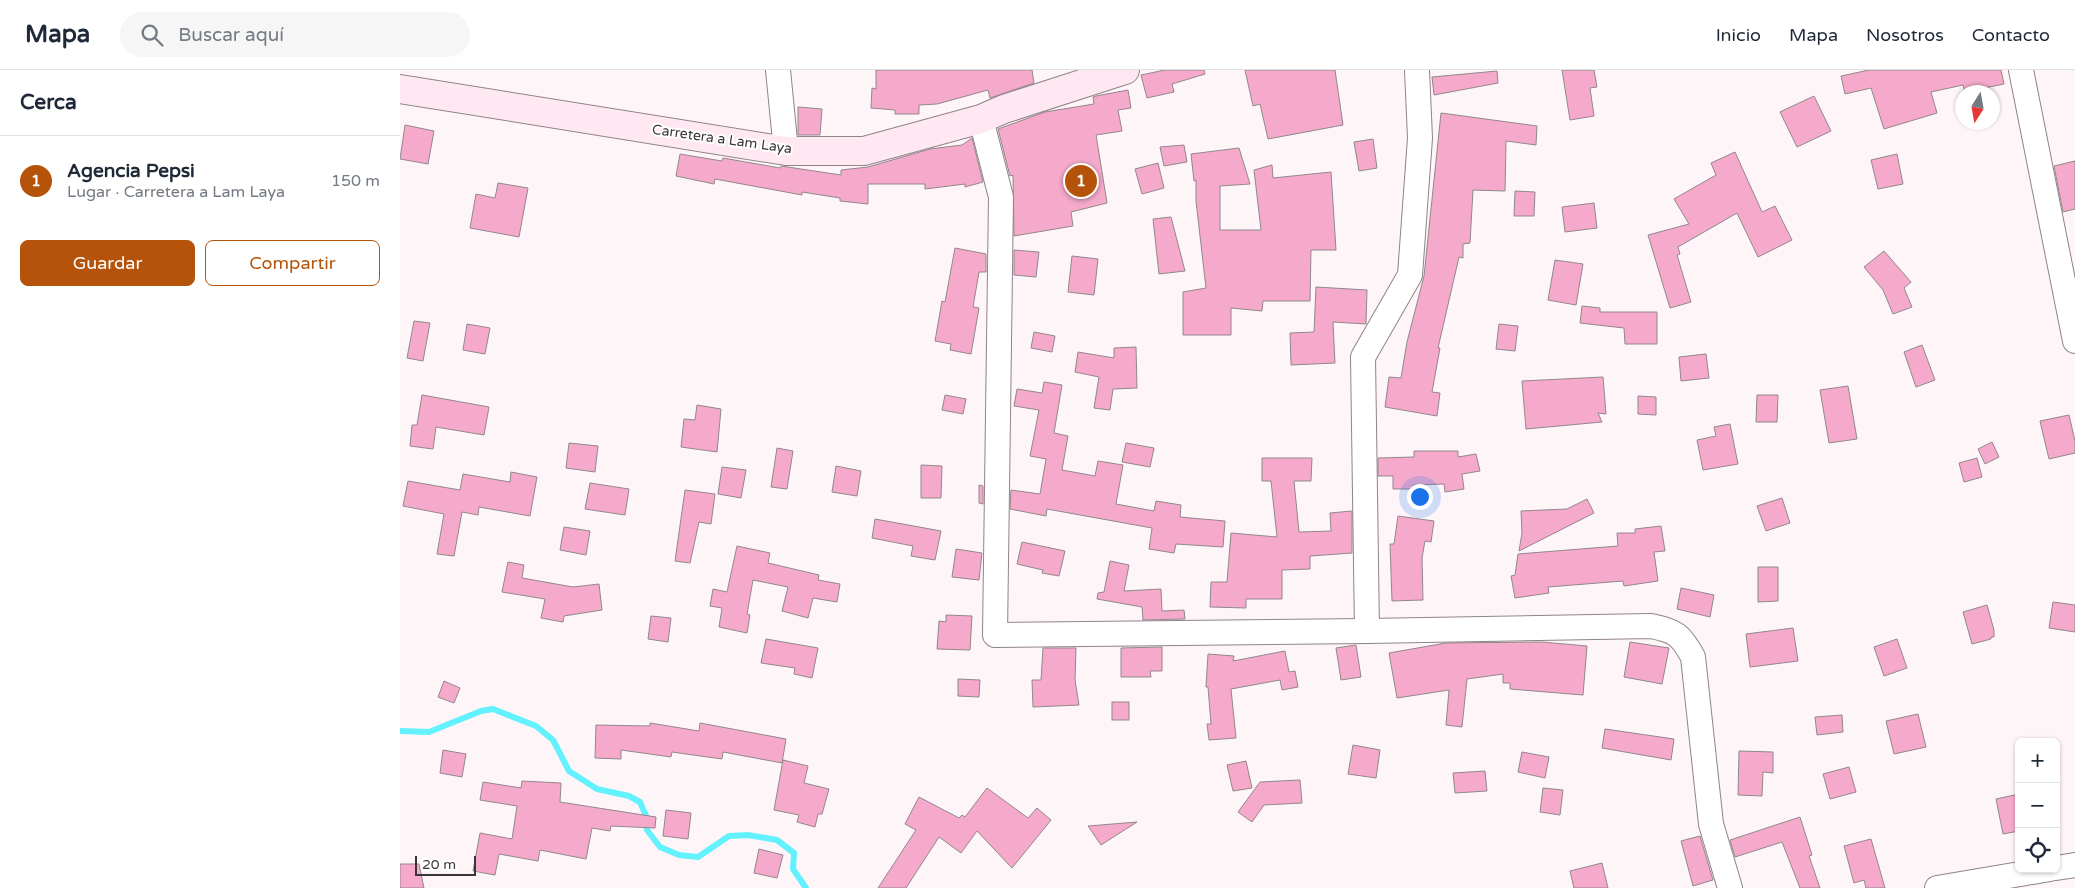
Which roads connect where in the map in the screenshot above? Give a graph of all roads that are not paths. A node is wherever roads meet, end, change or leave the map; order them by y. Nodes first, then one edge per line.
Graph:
1 (778, 70) edge
2 (1125, 70) edge
3 (1417, 70) edge
4 (2021, 70) edge
5 (400, 88) edge
6 (981, 119) junction
7 (786, 151) junction
8 (2075, 341) edge
9 (1367, 631) junction
10 (2075, 865) edge
11 (2060, 867) edge
12 (2026, 873) edge
13 (1730, 888) edge
14 (1937, 888) edge

1 - 7 street
2 - 6 main road, Carretera a Lam Laya
3 - 9 street
4 - 8 street
5 - 7 main road, Carretera a Lam Laya
6 - 7 main road, Carretera a Lam Laya
6 - 9 street
9 - 13 street
10 - 11 street
12 - 14 street

